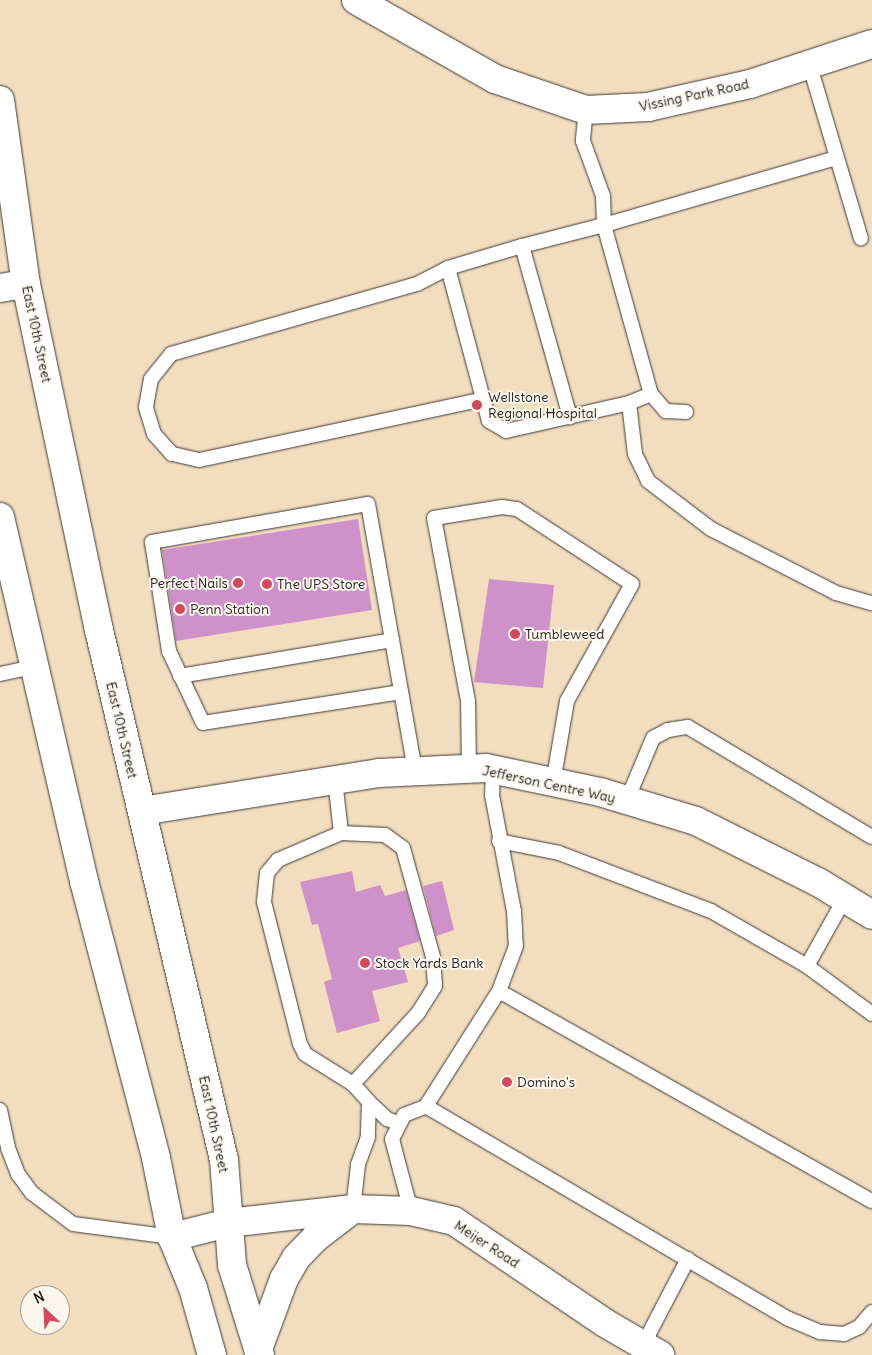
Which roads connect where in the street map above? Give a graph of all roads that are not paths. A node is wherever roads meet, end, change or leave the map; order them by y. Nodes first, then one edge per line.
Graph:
1 (356, 0) edge
2 (872, 44) edge
3 (810, 63) junction
4 (0, 100) edge
5 (586, 110) junction
6 (836, 158) junction
7 (604, 225) junction
8 (861, 238) dead end
9 (522, 246) junction
10 (448, 268) junction
11 (13, 286) edge
12 (651, 394) junction
13 (484, 399) junction
14 (629, 403) junction
15 (686, 412) dead end
16 (570, 417) junction
17 (0, 517) edge
18 (872, 603) edge
19 (392, 640) junction
20 (34, 667) junction
21 (0, 674) edge
22 (180, 676) junction
23 (401, 692) junction
24 (481, 769) junction
25 (415, 771) junction
26 (335, 780) junction
27 (553, 783) junction
28 (627, 800) junction
29 (142, 811) junction
30 (341, 833) junction
31 (872, 837) edge
32 (499, 841) junction
33 (845, 898) junction
34 (872, 915) edge
35 (807, 966) junction
36 (499, 991) junction
37 (872, 1014) edge
38 (353, 1084) junction
39 (369, 1102) junction
40 (427, 1106) junction
41 (0, 1110) edge
42 (398, 1123) junction
43 (872, 1201) edge
44 (353, 1209) junction
45 (411, 1210) junction
46 (228, 1223) junction
47 (172, 1237) junction
48 (688, 1260) junction
49 (872, 1312) edge
50 (652, 1350) edge
51 (259, 1352) edge
52 (212, 1355) edge

1 - 5 main road, Vissing Park Road
2 - 3 main road, Vissing Park Road
3 - 5 main road, Vissing Park Road
3 - 6 lane
4 - 11 main road, East 10th Street
5 - 7 lane
6 - 7 lane
6 - 8 lane
7 - 9 lane
7 - 12 lane
9 - 10 lane
9 - 16 lane
10 - 13 lane
10 - 13 lane
11 - 29 main road, East 10th Street
12 - 14 lane
12 - 15 lane
13 - 16 lane
14 - 16 lane
14 - 18 lane
17 - 20 main road
19 - 22 lane
19 - 22 lane
19 - 23 lane
20 - 21 lane
20 - 47 main road
22 - 23 lane
23 - 25 lane
24 - 25 main road, Jefferson Centre Way
24 - 27 main road, Jefferson Centre Way
24 - 27 lane
24 - 32 lane
25 - 26 main road, Jefferson Centre Way
26 - 29 main road, Jefferson Centre Way
26 - 30 lane
27 - 28 main road, Jefferson Centre Way
28 - 31 lane
28 - 33 main road, Jefferson Centre Way
29 - 46 main road, East 10th Street
30 - 38 lane
30 - 38 lane
32 - 35 lane
32 - 36 lane
33 - 34 main road, Jefferson Centre Way
33 - 35 lane
35 - 37 lane
36 - 40 lane
36 - 43 lane
38 - 39 lane
39 - 42 lane
39 - 44 lane
40 - 42 lane
40 - 48 lane
41 - 47 lane
42 - 45 lane
44 - 45 main road, Meijer Road
44 - 46 main road, Meijer Road
44 - 51 main road
45 - 50 main road, Meijer Road
46 - 47 main road, Meijer Road
46 - 51 main road, East 10th Street
47 - 52 main road
48 - 49 lane
48 - 50 lane

